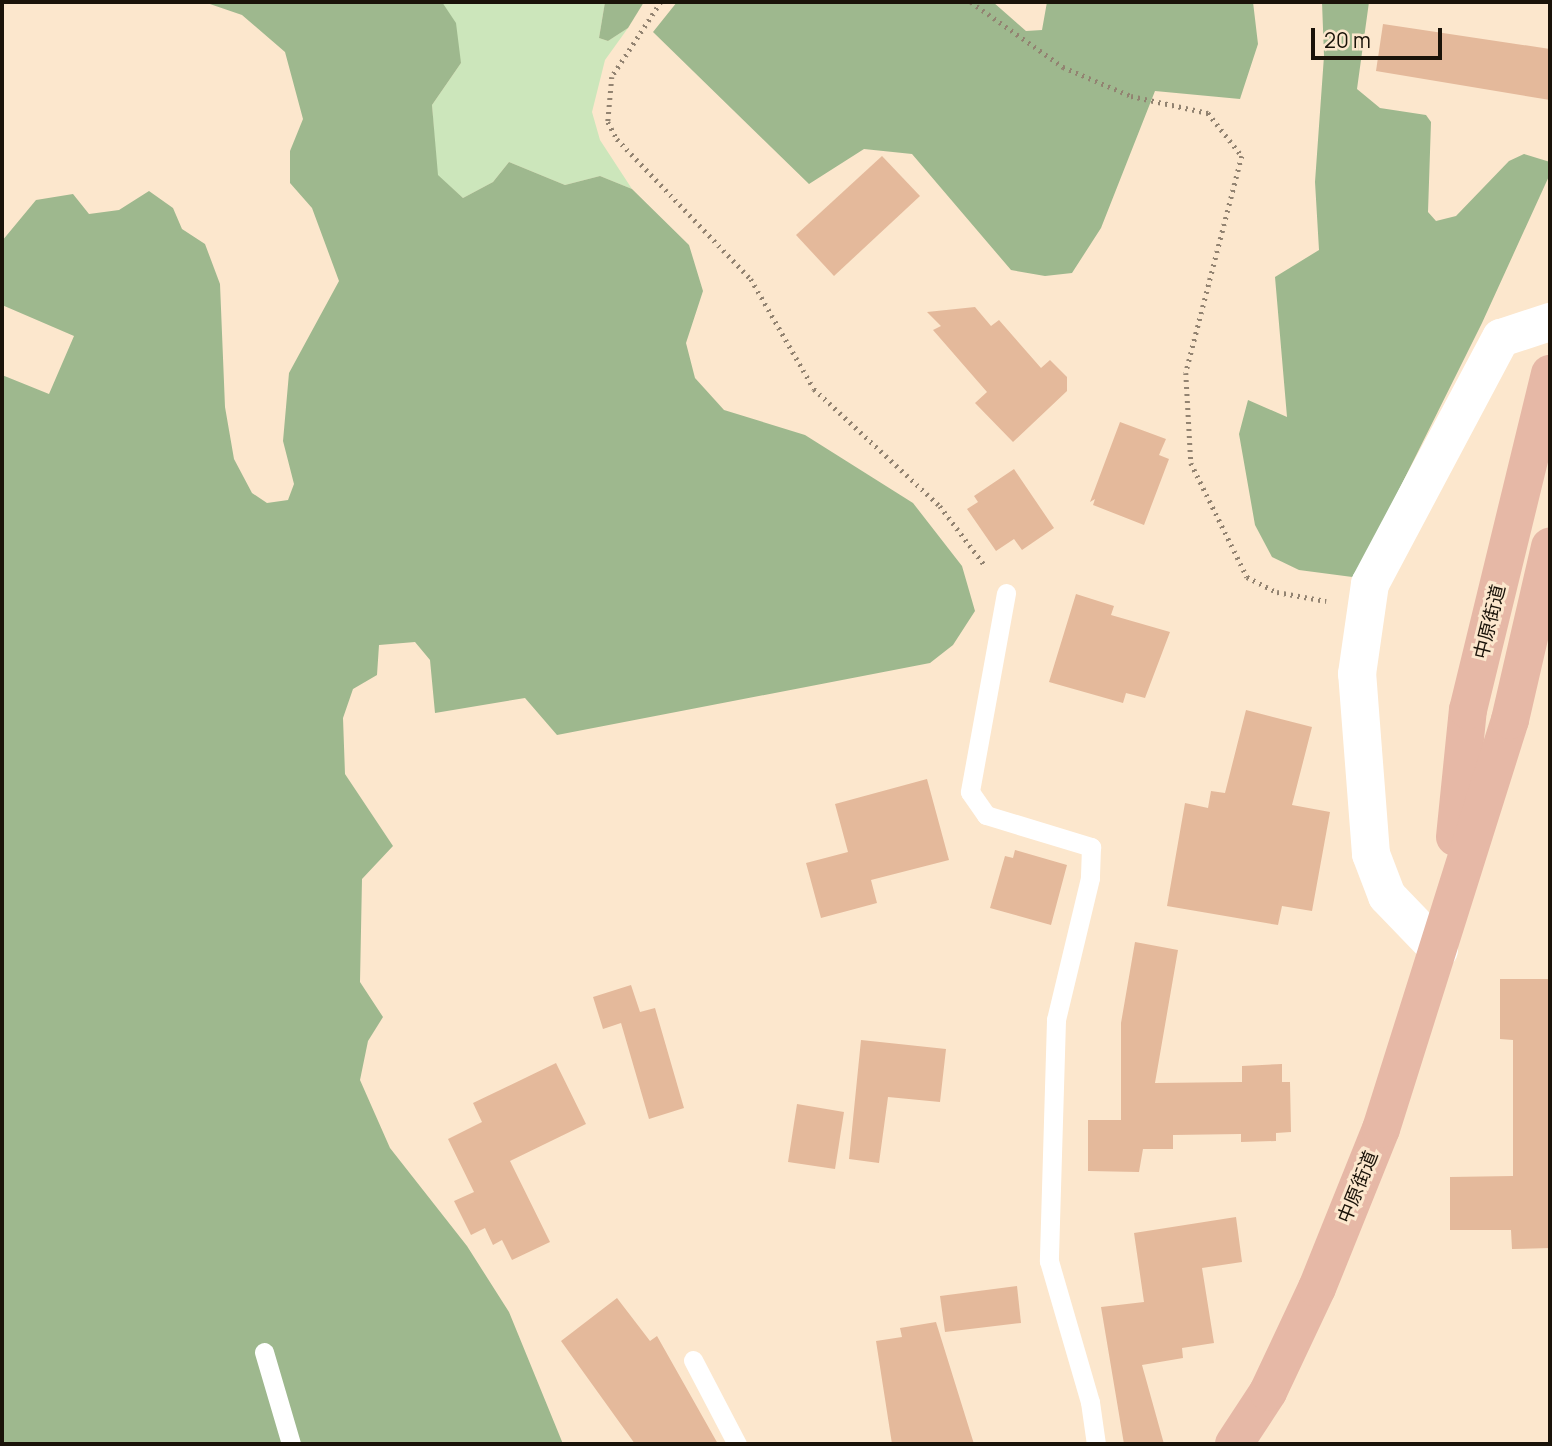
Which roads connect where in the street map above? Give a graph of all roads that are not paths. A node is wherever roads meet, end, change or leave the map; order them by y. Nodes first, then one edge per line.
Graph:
1 (1550, 322) edge
2 (1550, 374) edge
3 (1550, 547) edge
4 (1006, 593) road end
5 (1443, 933) junction
6 (264, 1352) dead end
7 (693, 1360) dead end
8 (291, 1444) edge
9 (737, 1444) edge
10 (1097, 1444) edge
11 (1234, 1444) edge

1 - 5 street
2 - 5 main road, 中原街道
3 - 5 main road, 中原街道
4 - 10 lane
5 - 11 main road, 中原街道
6 - 8 lane
7 - 9 lane

